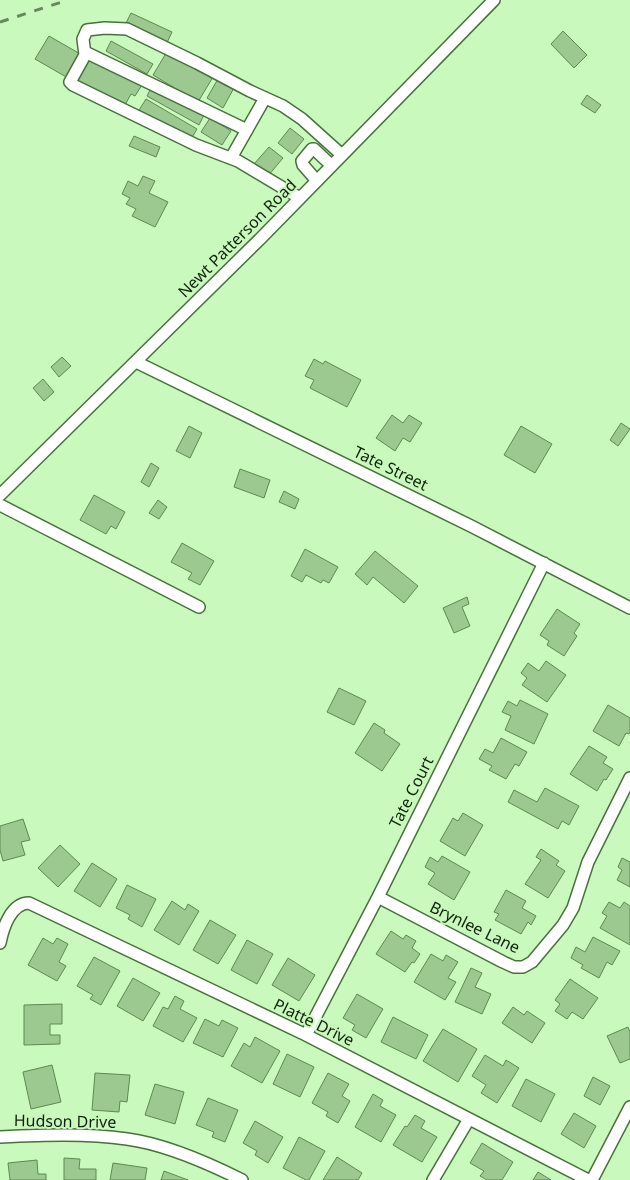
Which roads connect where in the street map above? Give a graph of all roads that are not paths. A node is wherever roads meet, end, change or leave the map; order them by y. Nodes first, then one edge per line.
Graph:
1 (494, 0) edge
2 (85, 52) junction
3 (265, 98) junction
4 (247, 130) junction
5 (342, 155) junction
6 (231, 158) junction
7 (332, 165) junction
8 (317, 181) junction
9 (300, 198) junction
10 (136, 362) junction
11 (0, 495) edge
12 (0, 505) edge
13 (544, 563) junction
14 (199, 608) dead end
15 (630, 608) edge
16 (630, 778) edge
17 (378, 897) junction
18 (0, 943) edge
19 (306, 1035) junction
20 (630, 1107) edge
21 (470, 1119) junction
22 (0, 1134) edge
23 (242, 1180) edge
24 (433, 1180) edge
25 (588, 1180) edge
26 (592, 1180) edge

1 - 5 street, Newt Patterson Road
2 - 3 street
2 - 4 street
2 - 6 street
3 - 4 street
3 - 5 street
4 - 6 street
5 - 7 street, Newt Patterson Road
6 - 9 street
7 - 8 street, Newt Patterson Road
7 - 8 street
8 - 9 street, Newt Patterson Road
9 - 10 street, Newt Patterson Road
10 - 11 street, Newt Patterson Road
10 - 13 street, Tate Street
12 - 14 street
13 - 15 street, Tate Street
13 - 17 street, Tate Court
16 - 17 street, Brynlee Lane
17 - 19 street, Tate Court
18 - 19 street, Platte Drive
19 - 21 street, Platte Drive
20 - 26 street
21 - 24 street
21 - 25 street, Platte Drive
22 - 23 street, Hudson Drive

